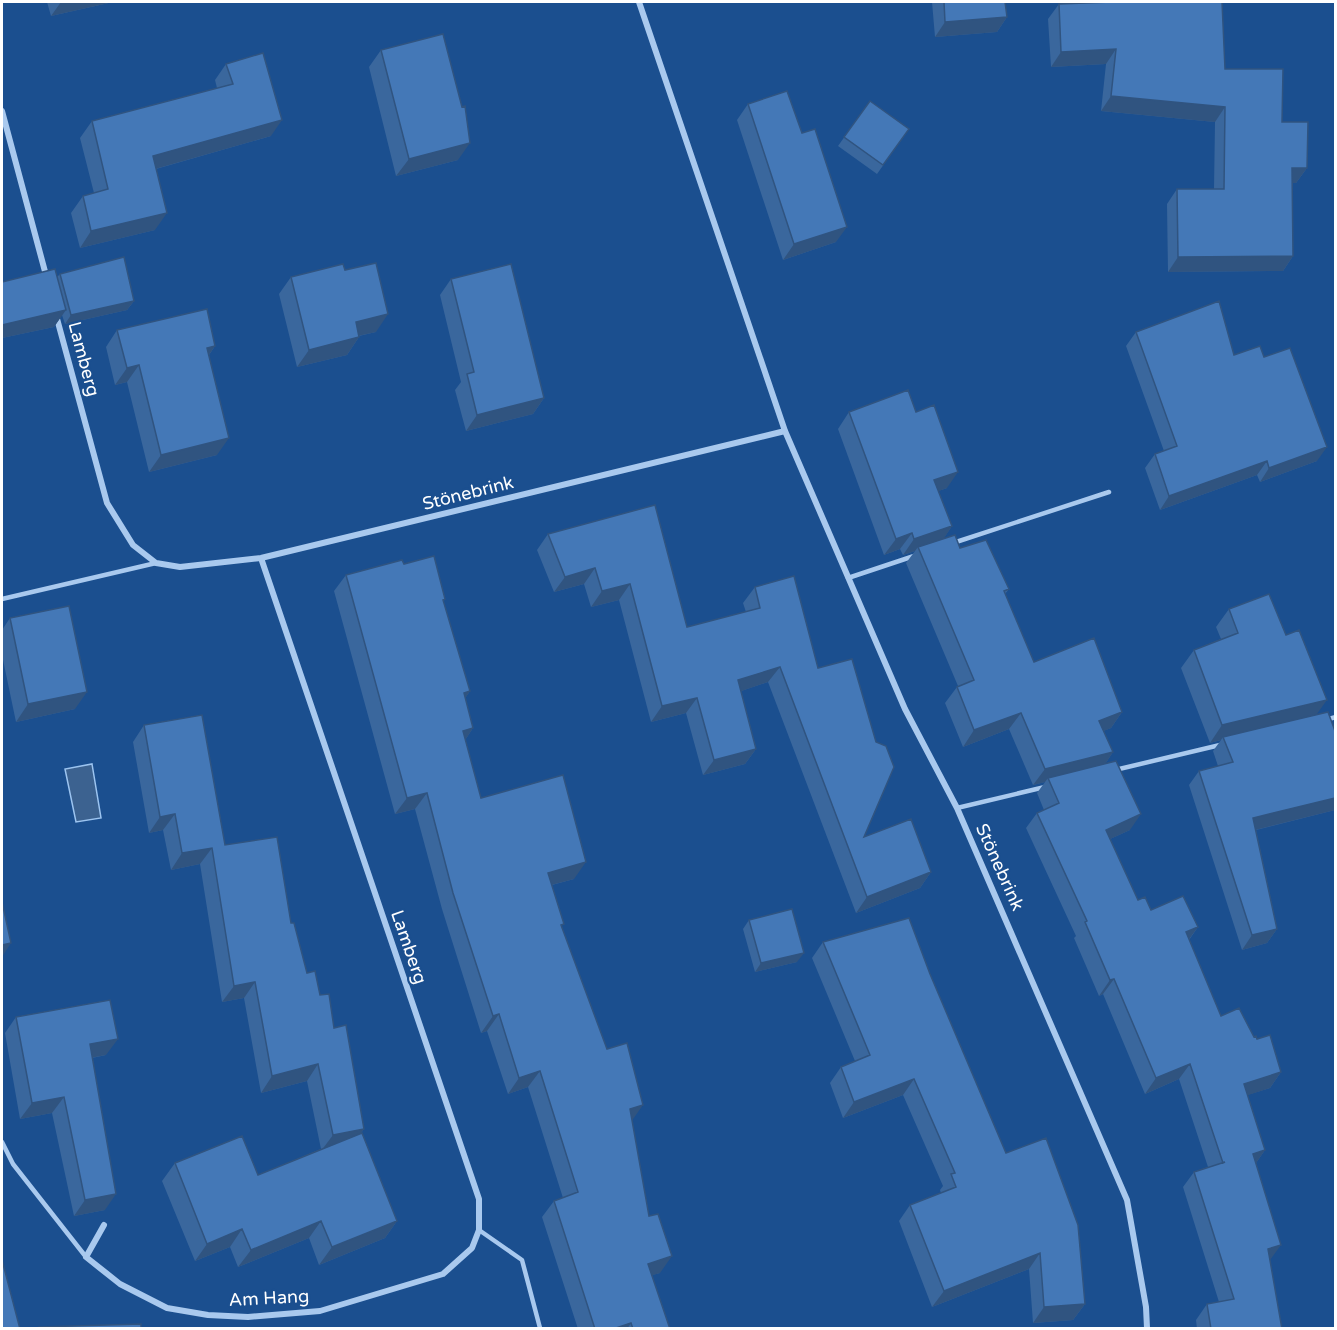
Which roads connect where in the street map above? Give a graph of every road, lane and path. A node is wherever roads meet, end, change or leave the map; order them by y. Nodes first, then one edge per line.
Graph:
1 (639, 2) edge
2 (2, 111) edge
3 (48, 284) edge
4 (54, 307) edge
5 (784, 431) junction
6 (1109, 492) dead end
7 (950, 544) edge
8 (916, 555) edge
9 (261, 558) junction
10 (156, 563) junction
11 (848, 578) junction
12 (2, 599) edge
13 (1335, 717) edge
14 (1313, 723) edge
15 (1232, 742) edge
16 (1106, 772) edge
17 (1049, 786) edge
18 (957, 808) junction
19 (2, 1142) edge
20 (104, 1225) dead end
21 (479, 1230) junction
22 (86, 1257) junction
23 (540, 1329) edge
24 (1147, 1329) edge

1 - 5 street, Stönebrink
2 - 3 street
4 - 10 street, Lamberg
5 - 9 street, Stönebrink
5 - 11 street, Stönebrink
6 - 7 lane
8 - 11 lane
9 - 10 street, Stönebrink
9 - 21 street, Lamberg
10 - 12 lane
11 - 18 street, Stönebrink
13 - 14 lane
15 - 16 lane
17 - 18 lane
18 - 24 street, Stönebrink
19 - 22 lane
20 - 22 street
21 - 22 street, Am Hang
21 - 23 lane

